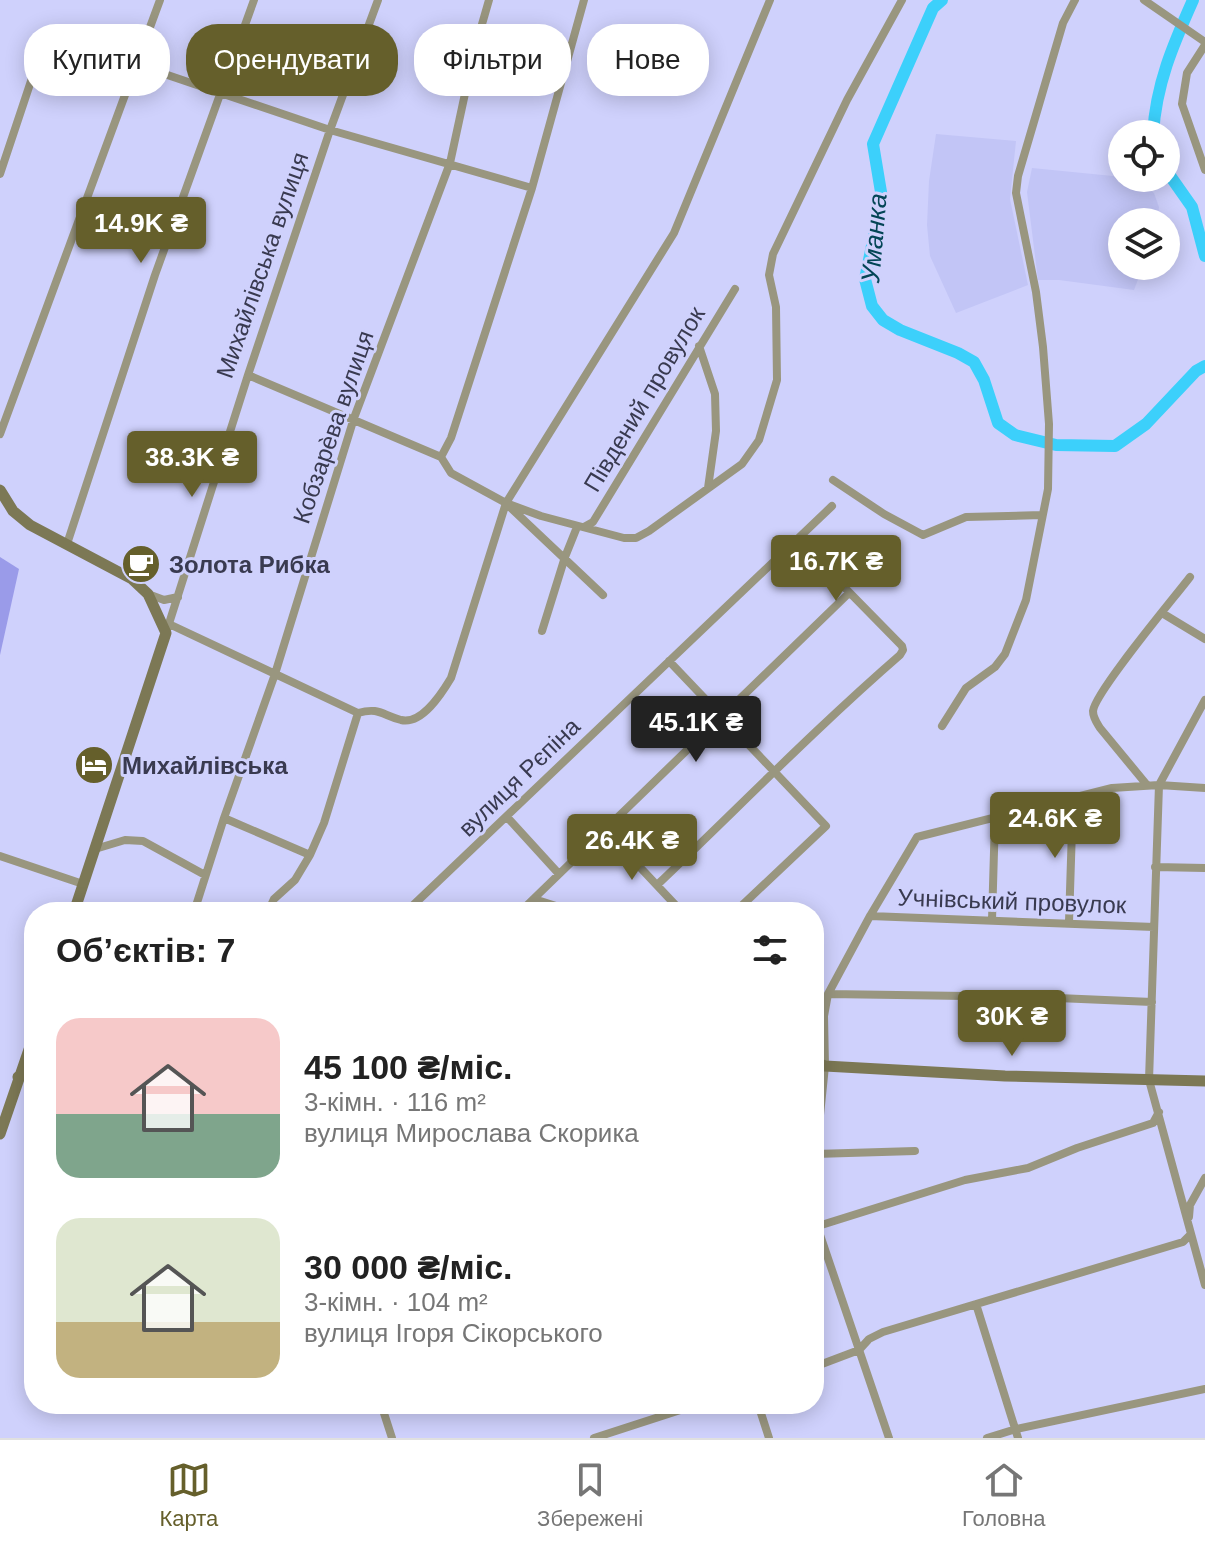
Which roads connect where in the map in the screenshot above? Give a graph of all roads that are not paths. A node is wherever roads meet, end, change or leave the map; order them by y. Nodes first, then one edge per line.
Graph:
1 (160, 0) edge
2 (254, 0) edge
3 (378, 0) edge
4 (489, 0) edge
5 (770, 0) edge
6 (902, 0) edge
7 (1075, 0) edge
8 (1144, 0) edge
9 (581, 2) edge
10 (152, 24) edge
11 (245, 24) edge
12 (1205, 44) edge
13 (27, 96) edge
14 (126, 96) edge
15 (220, 96) edge
16 (230, 96) edge
17 (330, 130) junction
18 (450, 163) junction
19 (1205, 170) edge
20 (0, 174) edge
21 (532, 188) junction
22 (735, 289) dead end
23 (699, 346) junction
24 (248, 375) junction
25 (354, 418) junction
26 (0, 434) edge
27 (441, 457) junction
28 (833, 480) dead end
29 (708, 488) junction
30 (2, 496) edge
31 (506, 503) junction
32 (832, 506) dead end
33 (1042, 515) junction
34 (580, 527) junction
35 (797, 539) junction
36 (67, 544) junction
37 (565, 557) junction
38 (1190, 577) dead end
39 (849, 593) junction
40 (148, 594) junction
41 (603, 595) dead end
42 (178, 597) junction
43 (1162, 613) junction
44 (168, 629) junction
45 (542, 631) dead end
46 (1205, 639) edge
47 (669, 661) junction
48 (275, 674) junction
49 (1205, 700) edge
50 (358, 713) junction
51 (721, 716) junction
52 (942, 726) dead end
53 (774, 773) junction
54 (1147, 785) junction
55 (1159, 785) junction
56 (1205, 788) edge
57 (1073, 798) junction
58 (507, 817) junction
59 (995, 817) junction
60 (224, 818) junction
61 (605, 830) junction
62 (95, 849) junction
63 (310, 855) junction
64 (0, 856) edge
65 (1155, 867) junction
66 (1205, 868) edge
67 (559, 874) junction
68 (205, 875) junction
69 (83, 884) junction
70 (657, 885) junction
71 (534, 899) junction
72 (77, 902) edge
73 (197, 902) edge
74 (273, 902) edge
75 (417, 902) edge
76 (531, 902) edge
77 (543, 902) edge
78 (673, 902) edge
79 (746, 902) edge
80 (870, 916) junction
81 (992, 920) junction
82 (1069, 922) junction
83 (1154, 927) junction
84 (828, 994) junction
85 (1152, 1002) junction
86 (824, 1016) edge
87 (24, 1062) edge
88 (824, 1064) edge
89 (24, 1073) edge
90 (18, 1078) junction
91 (1149, 1080) junction
92 (1205, 1081) edge
93 (1159, 1112) junction
94 (0, 1134) edge
95 (915, 1151) dead end
96 (824, 1154) edge
97 (1205, 1178) edge
98 (1188, 1222) junction
99 (824, 1224) edge
100 (1191, 1234) junction
101 (824, 1258) edge
102 (1205, 1285) edge
103 (976, 1304) junction
104 (859, 1350) junction
105 (824, 1363) edge
106 (1205, 1389) edge
107 (384, 1414) edge
108 (668, 1414) edge
109 (761, 1414) edge
110 (1017, 1434) edge
111 (392, 1438) edge
112 (594, 1438) edge
113 (769, 1438) edge
114 (889, 1438) edge
115 (987, 1438) edge

1 - 10 street
2 - 11 street
3 - 17 street, Михайлівська вулиця
4 - 18 street, Кобзарèва вулиця
5 - 31 street
6 - 29 street
7 - 33 street
8 - 12 street
9 - 21 street
12 - 19 street
13 - 20 street
14 - 26 street
15 - 36 street
16 - 17 street
17 - 18 street
17 - 24 street, Михайлівська вулиця
18 - 21 street
18 - 25 street, Кобзарèва вулиця
21 - 27 street
22 - 23 street, Південий провулок
23 - 29 street
23 - 34 street, Південий провулок
24 - 25 street
24 - 42 street, Михайлівська вулиця
25 - 27 street
25 - 48 street, Кобзарèва вулиця
27 - 31 street
28 - 33 street
29 - 34 street
30 - 36 main road
31 - 34 street
31 - 37 street
31 - 50 street
32 - 35 street, вулиця Рєпіна
33 - 52 street
34 - 37 street, Південий провулок
35 - 39 street
35 - 47 street, вулиця Рєпіна
36 - 40 main road
37 - 41 street
37 - 45 street, Південий провулок
38 - 43 street
39 - 51 street
39 - 53 street
40 - 42 street
40 - 44 main road
42 - 44 street, Михайлівська вулиця
43 - 46 street
43 - 54 street
44 - 48 street
44 - 62 main road, Михайлівська вулиця
47 - 51 street
47 - 58 street, вулиця Рєпіна
48 - 50 street
48 - 60 street, Кобзарèва вулиця
49 - 55 street
50 - 63 street
51 - 53 street
51 - 61 street
53 - 70 street
53 - 79 street
54 - 55 street
54 - 57 street
55 - 56 street
55 - 65 street
57 - 59 street
57 - 82 street
58 - 67 street
58 - 75 street, вулиця Рєпіна
59 - 80 street
59 - 81 street
60 - 63 street
60 - 68 street, Кобзарèва вулиця
61 - 67 street
61 - 70 street
62 - 68 street
62 - 69 main road, Михайлівська вулиця
63 - 74 street
64 - 69 street
65 - 66 street
65 - 83 street
67 - 71 street
68 - 73 street, Кобзарèва вулиця
69 - 72 main road, Михайлівська вулиця
70 - 78 street
71 - 76 street
71 - 77 street
80 - 81 street, Учнівський провулок
80 - 84 street
81 - 82 street, Учнівський провулок
82 - 83 street, Учнівський провулок
83 - 85 street
84 - 85 street
84 - 86 street
85 - 91 street
87 - 90 main road
88 - 91 main road
89 - 90 main road
90 - 94 main road
91 - 92 main road
91 - 93 street
93 - 98 street
93 - 99 street
95 - 96 street
97 - 98 street
98 - 100 street
100 - 102 street
100 - 103 street
101 - 104 street
103 - 104 street
103 - 110 street
104 - 105 street
104 - 114 street
106 - 110 street
107 - 111 street
108 - 112 street
109 - 113 street
110 - 115 street

